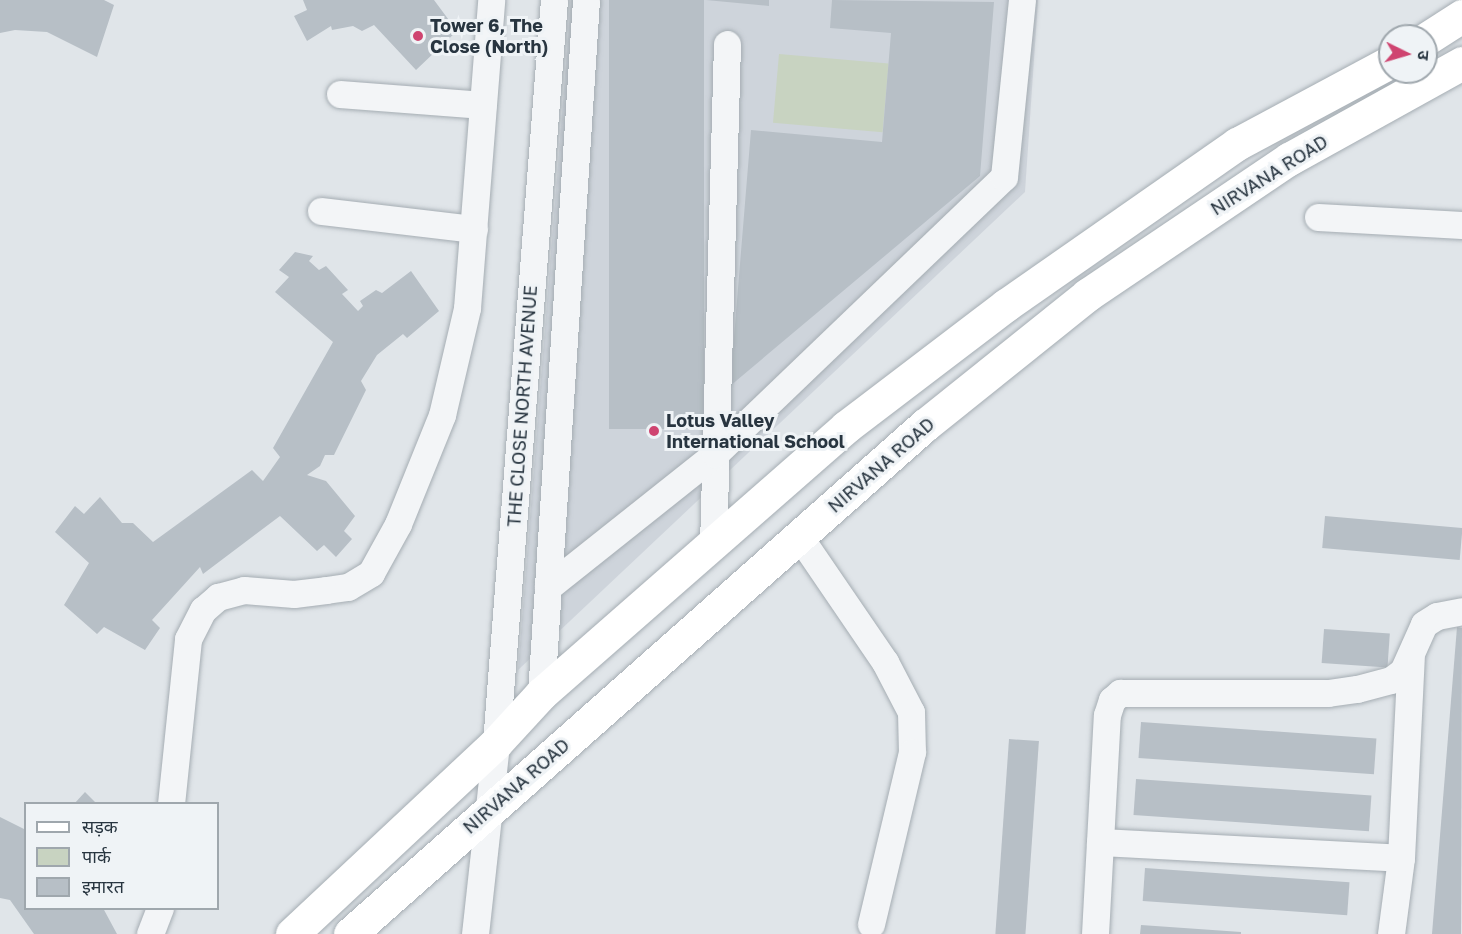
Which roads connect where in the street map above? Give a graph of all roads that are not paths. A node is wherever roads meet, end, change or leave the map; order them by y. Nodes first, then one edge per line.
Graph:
1 (491, 0) edge
2 (554, 0) edge
3 (586, 0) edge
4 (1022, 0) edge
5 (1462, 16) edge
6 (1438, 31) edge
7 (727, 44) dead end
8 (1462, 63) edge
9 (1378, 68) edge
10 (340, 94) dead end
11 (483, 105) junction
12 (321, 211) dead end
13 (1318, 217) dead end
14 (1462, 225) edge
15 (474, 229) junction
16 (715, 454) junction
17 (799, 536) junction
18 (712, 545) junction
19 (548, 587) junction
20 (1462, 611) edge
21 (1411, 657) junction
22 (541, 694) junction
23 (496, 743) junction
24 (171, 802) edge
25 (487, 812) junction
26 (1100, 842) junction
27 (1401, 858) junction
28 (160, 910) edge
29 (871, 924) dead end
30 (150, 934) edge
31 (292, 934) edge
32 (350, 934) edge
33 (475, 934) edge
34 (1095, 934) edge
35 (1392, 934) edge

1 - 11 street
2 - 23 street, THE CLOSE NORTH AVENUE
3 - 19 street
4 - 16 street
5 - 6 main road
7 - 16 street
8 - 17 main road, NIRVANA ROAD
9 - 18 main road
10 - 11 street
11 - 15 street
12 - 15 street
13 - 14 street
15 - 24 street
16 - 18 street
16 - 19 street
17 - 25 main road, NIRVANA ROAD
17 - 29 street
18 - 22 main road
19 - 22 street
20 - 21 street
21 - 26 street
21 - 27 street
22 - 23 main road
23 - 25 street, THE CLOSE NORTH AVENUE
23 - 31 main road
25 - 32 main road, NIRVANA ROAD
25 - 33 street, THE CLOSE NORTH AVENUE
26 - 27 street
26 - 34 street
27 - 35 street
28 - 30 street

